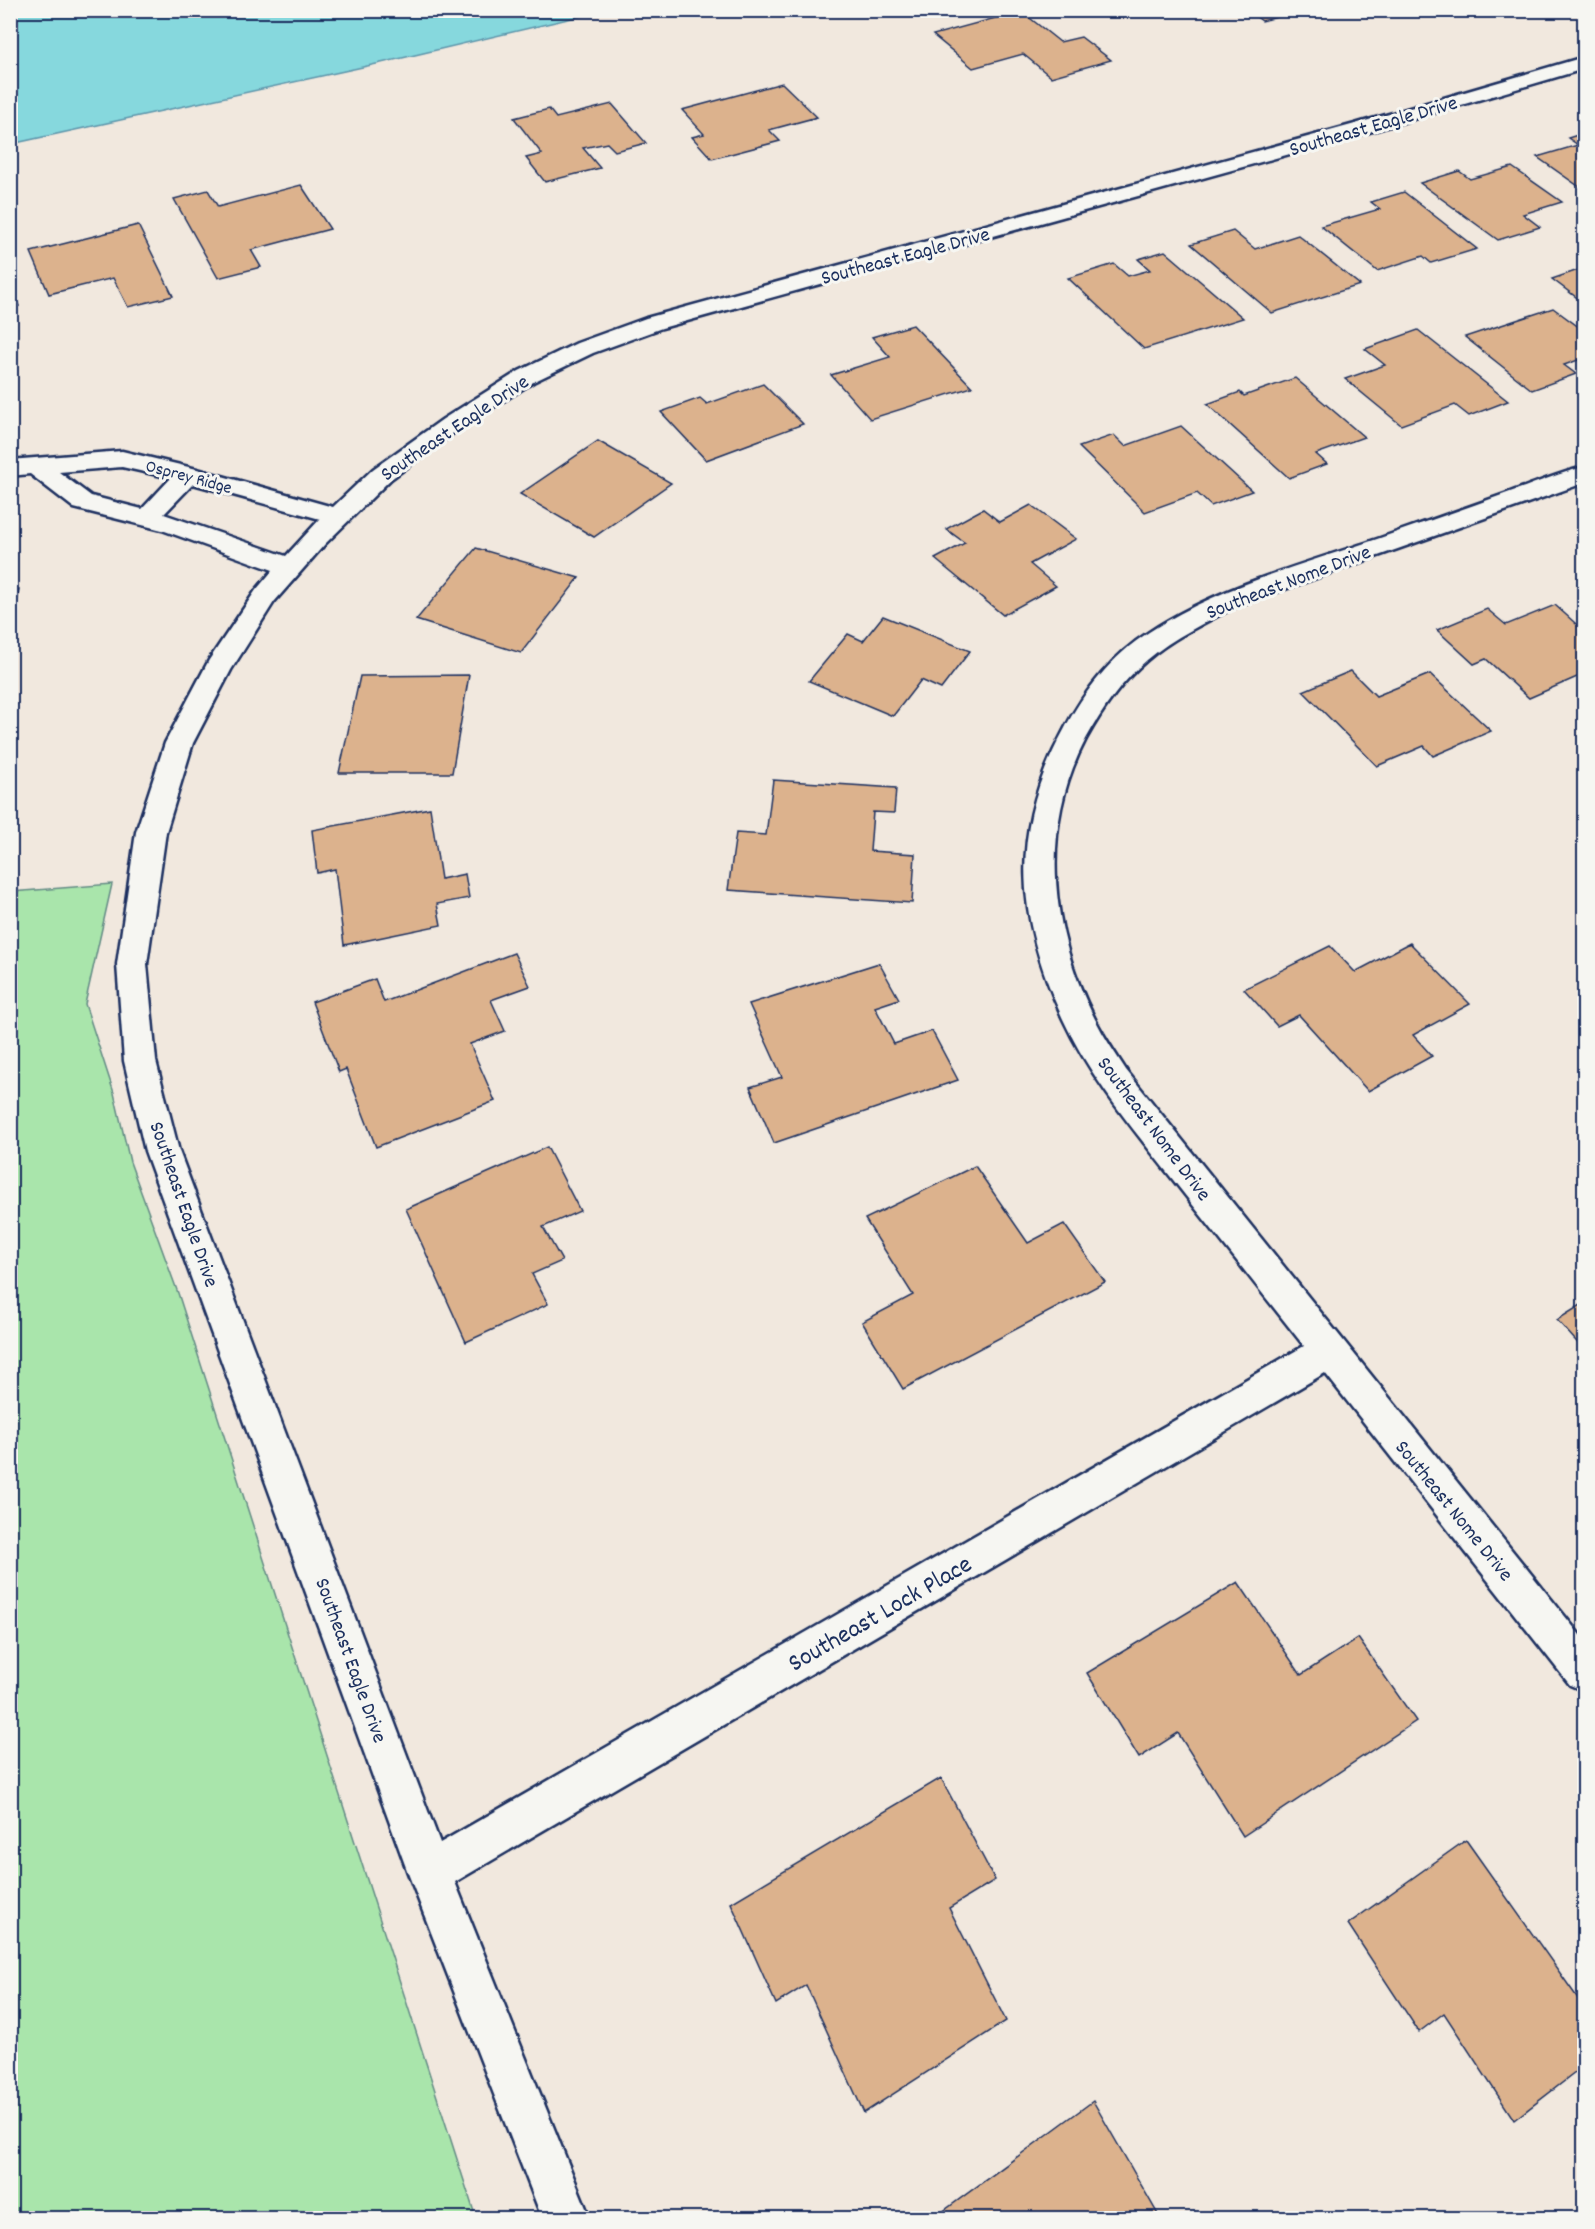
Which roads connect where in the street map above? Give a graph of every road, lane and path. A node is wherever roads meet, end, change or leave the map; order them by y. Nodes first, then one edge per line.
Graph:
1 (1584, 63) edge
2 (37, 467) junction
3 (10, 468) edge
4 (188, 474) junction
5 (1584, 475) edge
6 (337, 516) junction
7 (147, 518) junction
8 (290, 567) junction
9 (1329, 1351) junction
10 (1584, 1671) edge
11 (430, 1873) junction
12 (566, 2218) edge

1 - 6 street, Southeast Eagle Drive
2 - 3 street, Osprey Ridge
2 - 4 street, Osprey Ridge
2 - 7 street
4 - 6 street, Osprey Ridge
4 - 7 street
5 - 9 street, Southeast Nome Drive
6 - 8 street, Southeast Eagle Drive
7 - 8 street
8 - 11 street, Southeast Eagle Drive
9 - 10 street, Southeast Nome Drive
9 - 11 street, Southeast Lock Place
11 - 12 street, Southeast Eagle Drive

